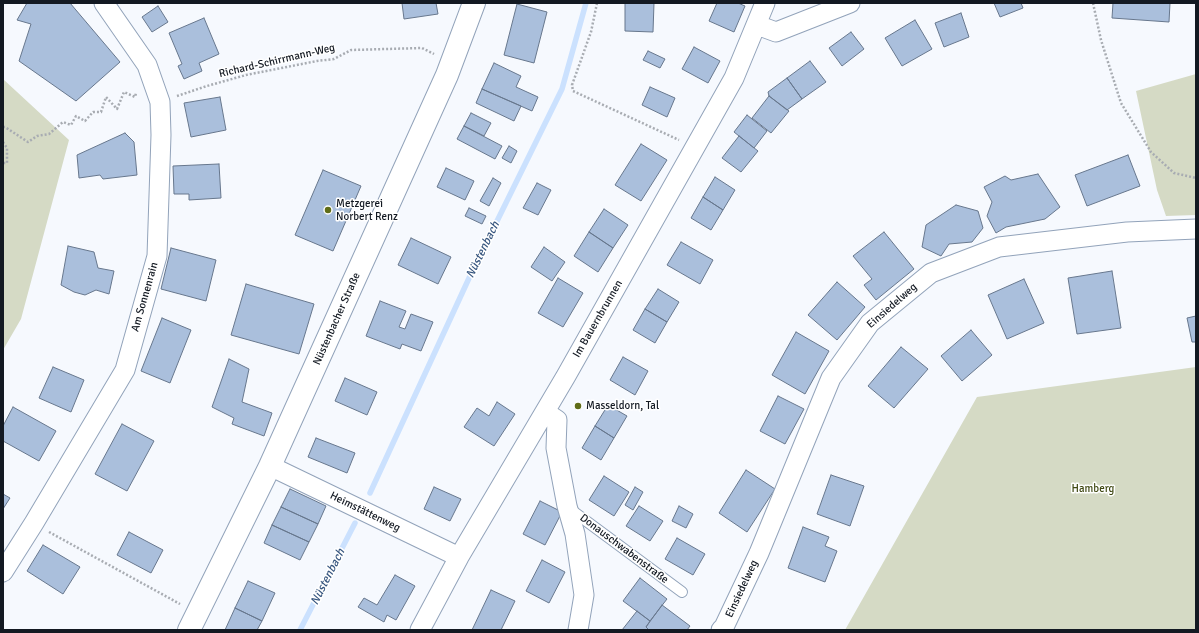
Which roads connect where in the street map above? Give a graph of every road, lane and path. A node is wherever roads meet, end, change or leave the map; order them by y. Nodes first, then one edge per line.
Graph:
1 (104, 3) edge
2 (474, 3) edge
3 (597, 3) edge
4 (765, 3) edge
5 (850, 3) edge
6 (1093, 3) edge
7 (757, 25) junction
8 (422, 48) dead end
9 (136, 92) dead end
10 (160, 102) junction
11 (3, 128) edge
12 (3, 142) edge
13 (696, 148) junction
14 (3, 163) edge
15 (1196, 178) edge
16 (1196, 229) edge
17 (545, 412) junction
18 (270, 466) junction
19 (567, 506) junction
20 (43, 528) dead end
21 (459, 557) junction
22 (3, 572) edge
23 (682, 592) dead end
24 (180, 604) dead end
25 (189, 630) edge
26 (420, 630) edge
27 (578, 630) edge
28 (721, 630) edge

1 - 10 street, Am Sonnenrain
2 - 18 main road, Nüstenbacher Straße
3 - 13 path
4 - 7 street, Im Bauernbrunnen
5 - 7 street
6 - 15 path
7 - 13 street, Im Bauernbrunnen
8 - 10 path, Richard-Schirrmann-Weg
9 - 11 path
10 - 22 street, Am Sonnenrain
12 - 14 path
13 - 17 street, Im Bauernbrunnen
16 - 28 street, Einsiedelweg
17 - 19 street, Donauschwabenstraße
17 - 21 street, Im Bauernbrunnen
18 - 21 street, Heimstättenweg
18 - 25 main road, Nüstenbacher Straße
19 - 23 lane, Donauschwabenstraße
19 - 27 street, Donauschwabenstraße
20 - 24 path
21 - 26 street, Im Bauernbrunnen

